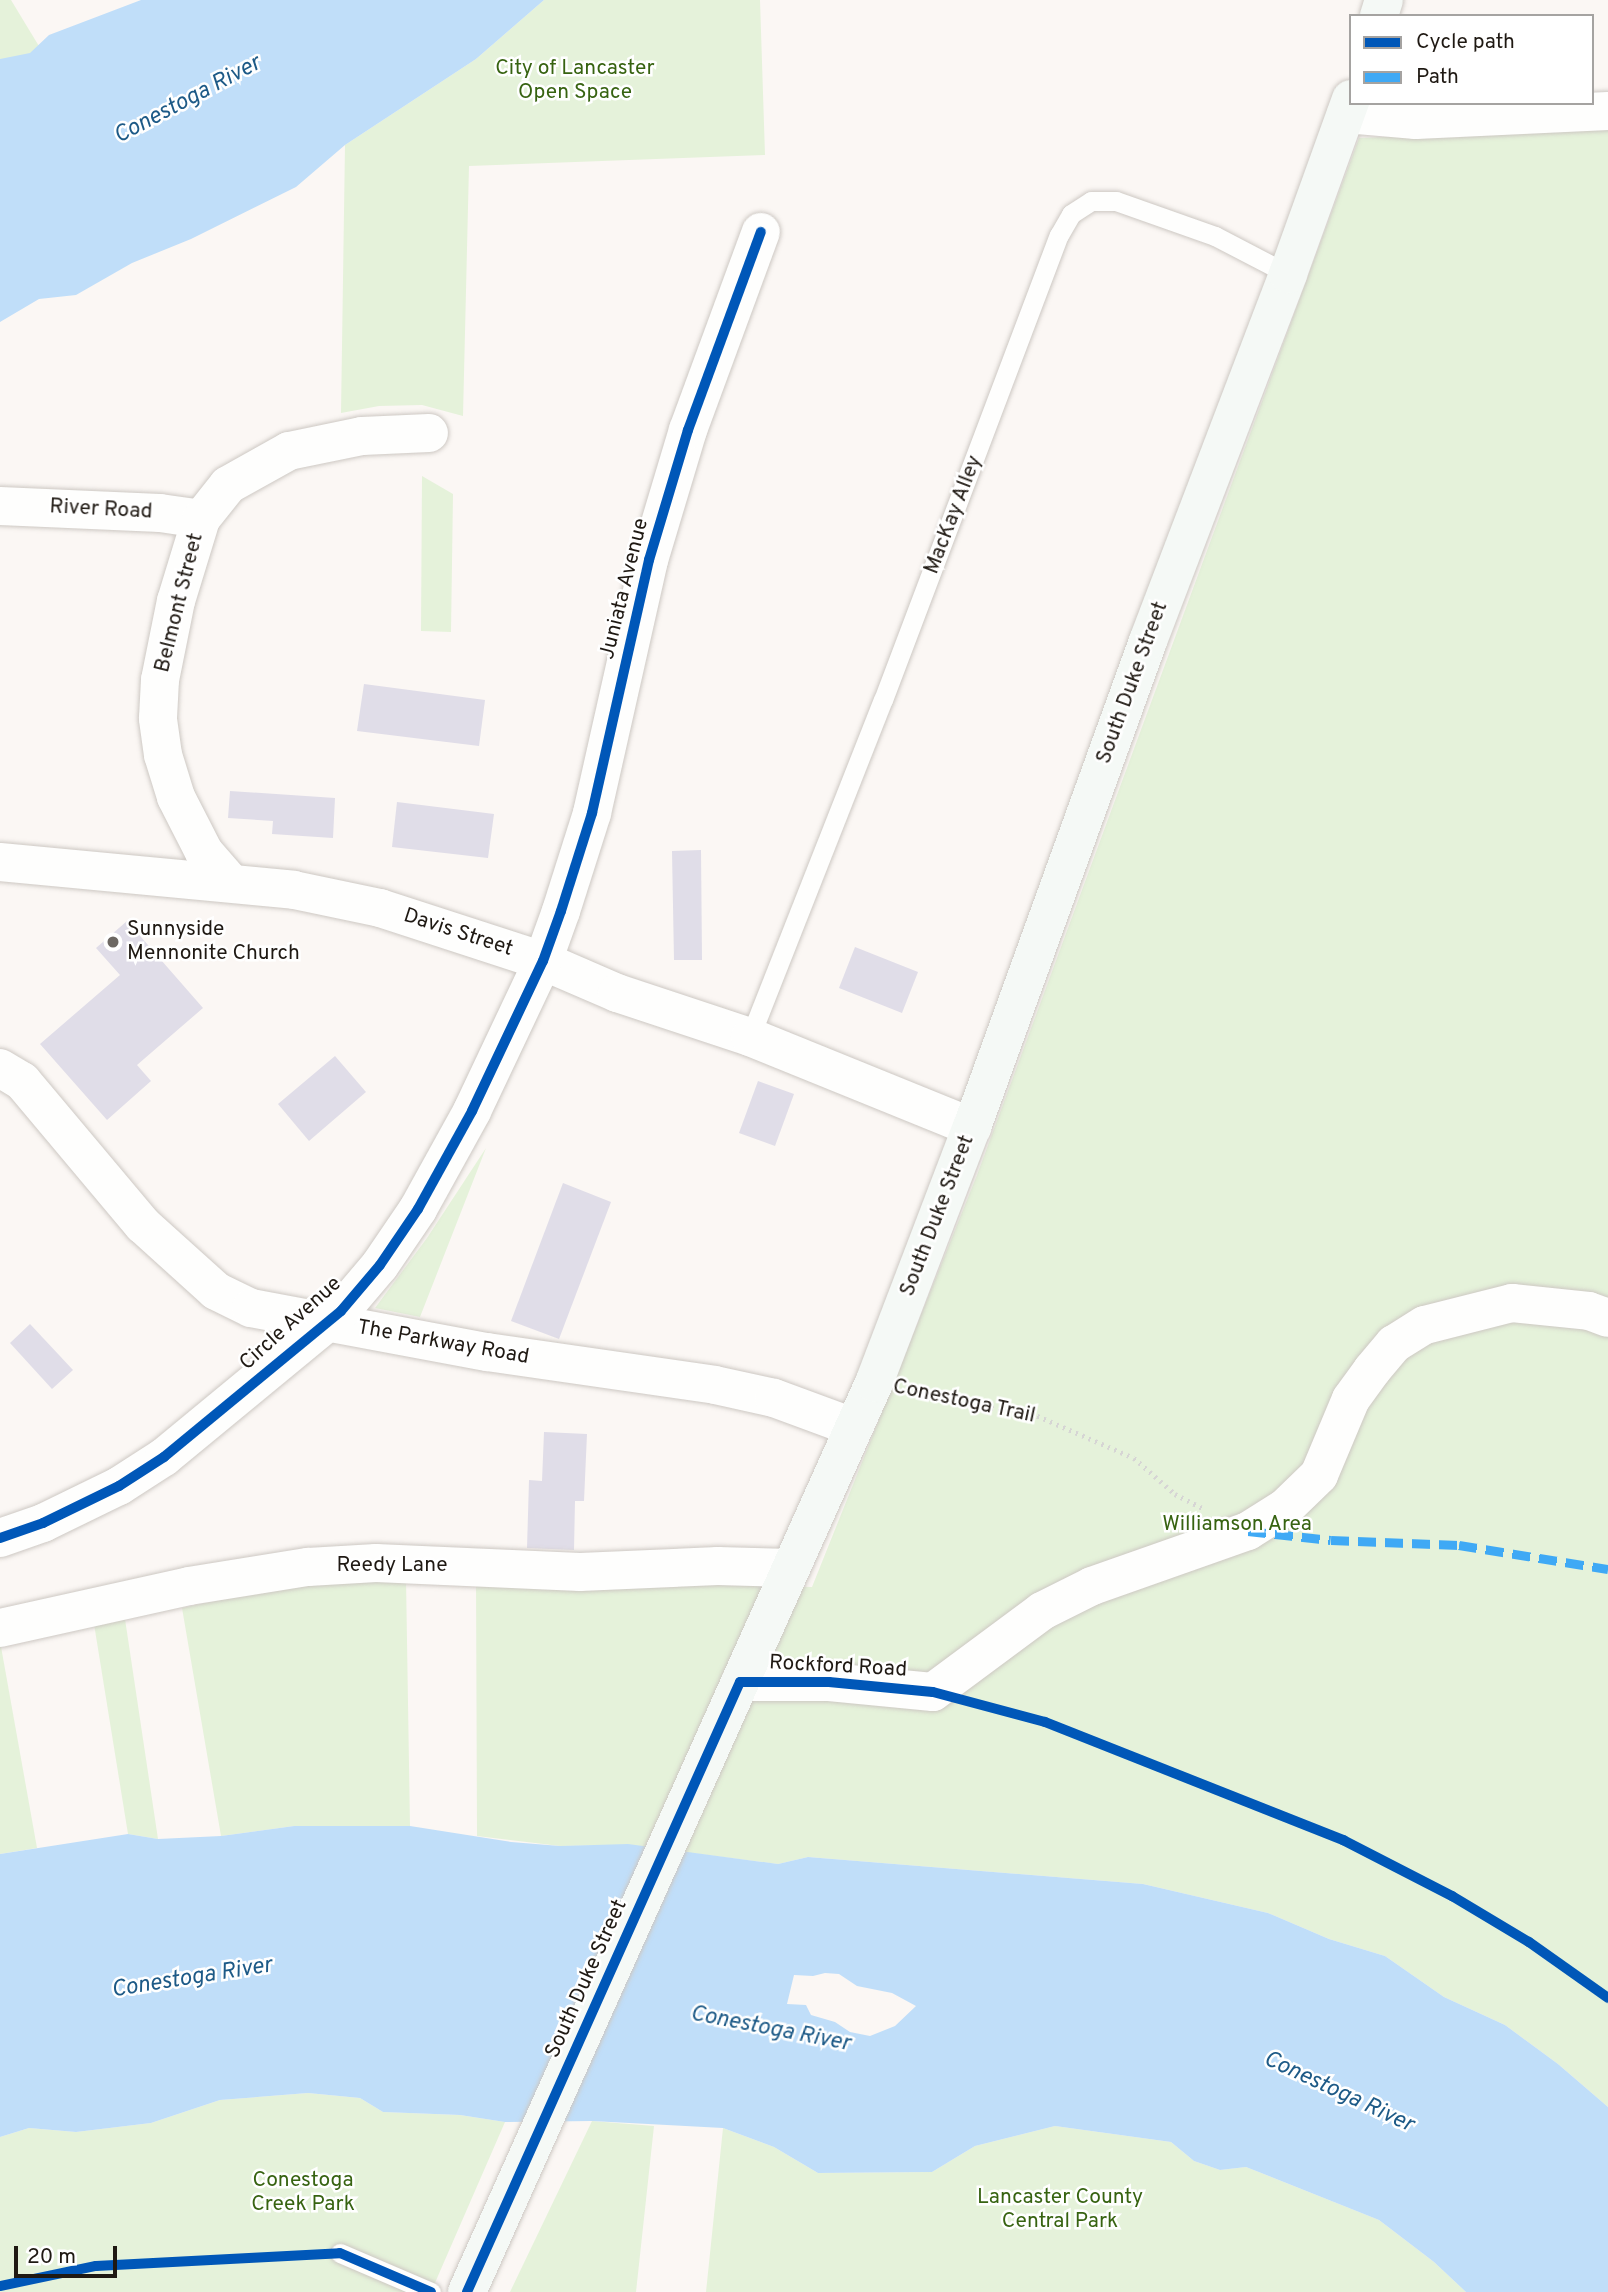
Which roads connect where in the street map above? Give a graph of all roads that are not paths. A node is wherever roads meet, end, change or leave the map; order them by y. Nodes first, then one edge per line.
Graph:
1 (1348, 106) edge
2 (1608, 111) edge
3 (761, 232) dead end
4 (1288, 274) junction
5 (429, 433) dead end
6 (0, 506) edge
7 (201, 519) junction
8 (0, 862) edge
9 (230, 883) junction
10 (543, 961) junction
11 (750, 1037) junction
12 (0, 1068) edge
13 (972, 1127) junction
14 (1608, 1318) edge
15 (324, 1323) junction
16 (853, 1427) junction
17 (0, 1538) edge
18 (790, 1568) junction
19 (0, 1628) edge
20 (740, 1682) junction
21 (340, 2253) dead end
22 (431, 2292) edge
23 (467, 2292) edge

1 - 2 street
1 - 4 main road, South Duke Street
3 - 10 street, Juniata Avenue
4 - 11 lane, MacKay Alley
4 - 13 main road, South Duke Street
5 - 7 street, Belmont Street
6 - 7 street, River Road
7 - 9 street, Belmont Street
8 - 9 street, Davis Street
9 - 10 street, Davis Street
10 - 11 street, Davis Street
10 - 15 street, Circle Avenue
11 - 13 street, Davis Street
12 - 15 street, The Parkway Road
13 - 16 main road, South Duke Street
14 - 20 street, Rockford Road
15 - 16 street, The Parkway Road
15 - 17 street, Circle Avenue
16 - 18 main road, South Duke Street
18 - 19 street, Reedy Lane
18 - 20 main road, South Duke Street
20 - 23 main road, South Duke Street
21 - 22 lane

